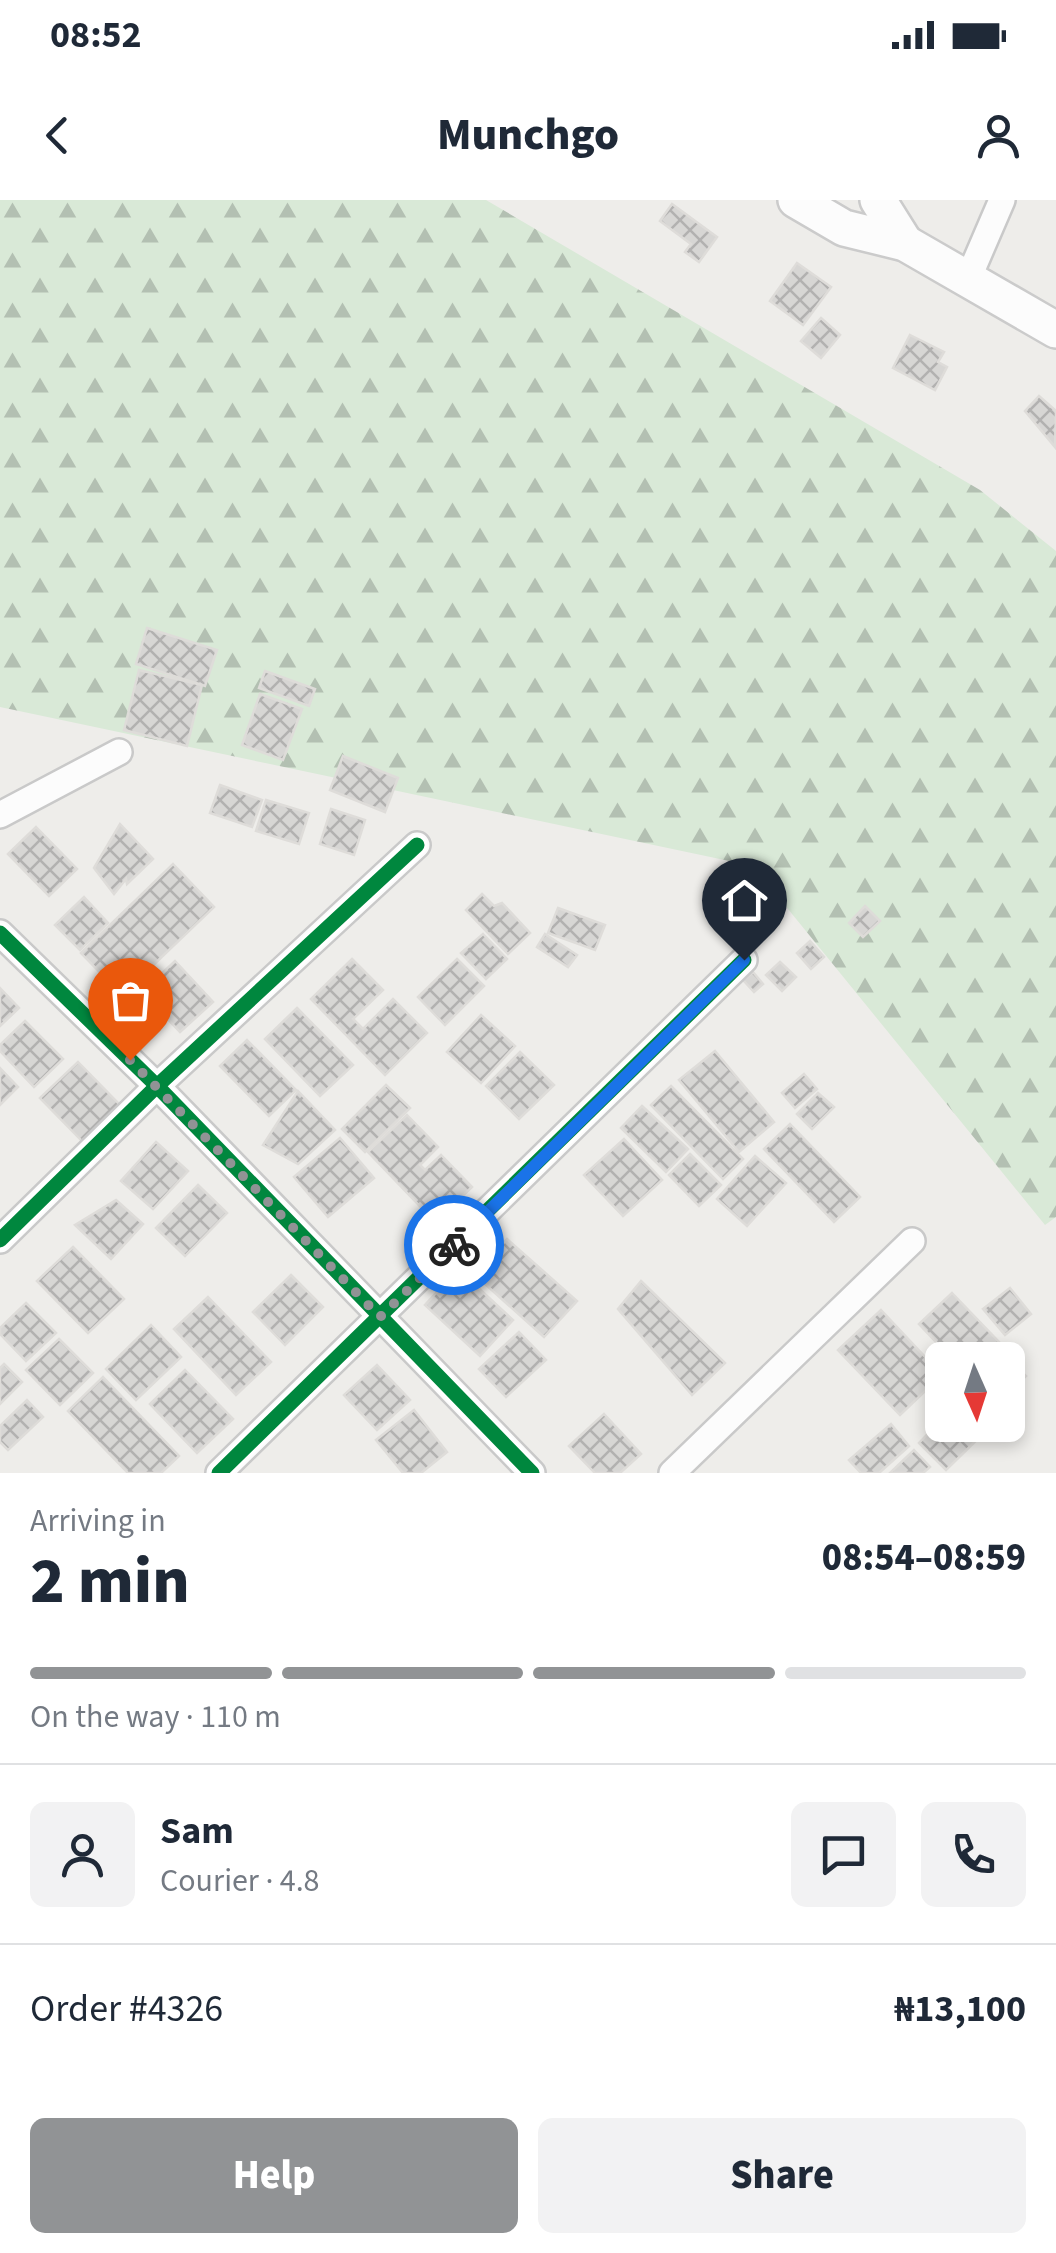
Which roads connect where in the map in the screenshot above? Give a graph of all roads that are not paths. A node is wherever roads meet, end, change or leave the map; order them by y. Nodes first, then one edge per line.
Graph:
1 (796, 200) edge
2 (878, 200) edge
3 (1002, 200) edge
4 (905, 242) junction
5 (968, 279) junction
6 (1056, 330) edge
7 (119, 752) dead end
8 (0, 815) edge
9 (417, 845) dead end
10 (0, 933) edge
11 (744, 960) dead end
12 (157, 1086) junction
13 (0, 1240) edge
14 (912, 1241) dead end
15 (380, 1317) junction
16 (219, 1473) edge
17 (532, 1473) edge
18 (672, 1473) edge

1 - 4 street
2 - 4 street
3 - 5 street
4 - 5 street
5 - 6 street
7 - 8 street
9 - 12 street
10 - 12 street
11 - 15 street
12 - 13 street
12 - 15 street
14 - 18 street
15 - 16 street
15 - 17 street

